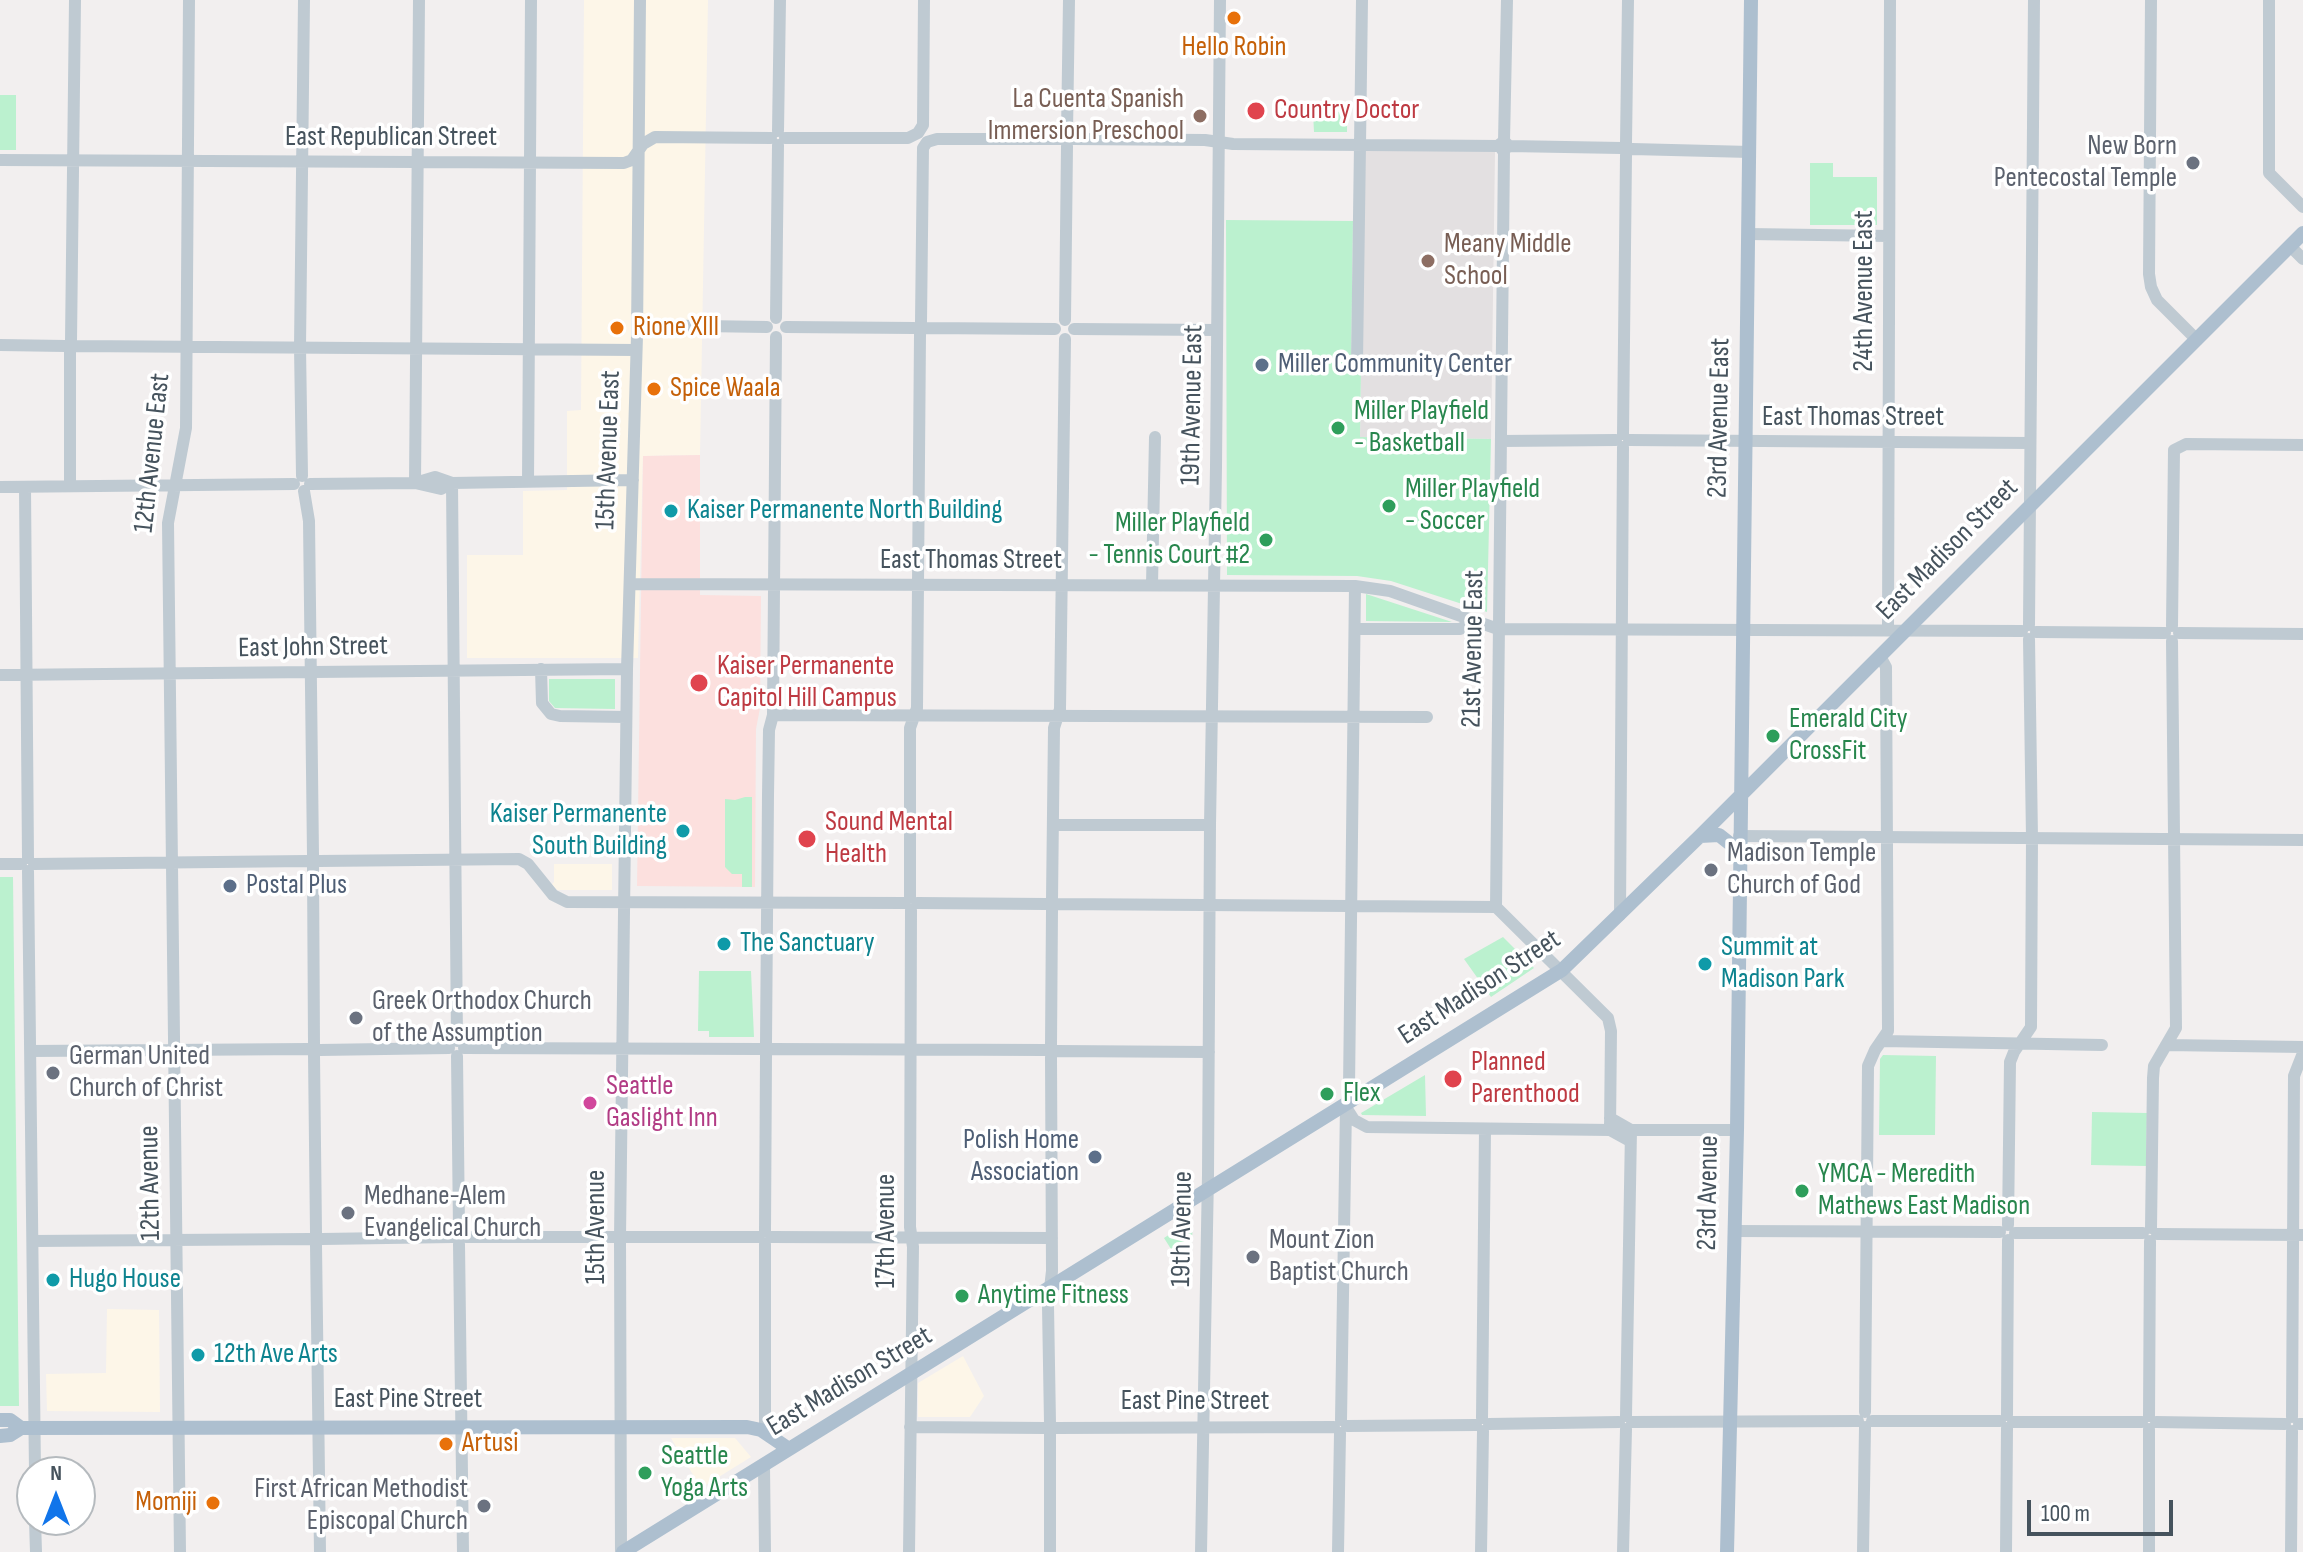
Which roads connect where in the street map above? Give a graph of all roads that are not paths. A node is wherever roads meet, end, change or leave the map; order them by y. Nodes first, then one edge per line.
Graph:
1 (75, 0) edge
2 (189, 0) edge
3 (304, 0) edge
4 (419, 0) edge
5 (531, 0) edge
6 (640, 0) edge
7 (780, 0) edge
8 (924, 0) edge
9 (1069, 0) edge
10 (1220, 0) edge
11 (1362, 0) edge
12 (1507, 0) edge
13 (1628, 0) edge
14 (1751, 0) edge
15 (1890, 0) edge
16 (2034, 0) edge
17 (2151, 0) edge
18 (2269, 0) edge
19 (778, 138) junction
20 (922, 138) junction
21 (1067, 139) junction
22 (1219, 142) junction
23 (1360, 146) junction
24 (1504, 146) junction
25 (1626, 149) junction
26 (638, 150) junction
27 (1750, 152) junction
28 (0, 160) edge
29 (72, 160) junction
30 (189, 161) junction
31 (302, 162) junction
32 (528, 162) junction
33 (416, 163) junction
34 (2303, 207) edge
35 (2303, 233) edge
36 (1748, 234) junction
37 (1889, 236) junction
38 (2290, 246) junction
39 (2303, 259) edge
40 (637, 325) junction
41 (1065, 326) junction
42 (776, 327) junction
43 (920, 328) junction
44 (1217, 330) junction
45 (2197, 340) junction
46 (0, 345) edge
47 (70, 346) junction
48 (186, 347) junction
49 (300, 347) junction
50 (414, 347) junction
51 (529, 349) junction
52 (636, 350) junction
53 (1357, 362) dead end
54 (1155, 437) dead end
55 (1623, 440) junction
56 (1501, 441) junction
57 (1745, 442) junction
58 (1888, 443) junction
59 (2030, 443) junction
60 (2303, 445) edge
61 (633, 480) junction
62 (528, 481) junction
63 (415, 483) junction
64 (452, 483) junction
65 (303, 484) junction
66 (175, 485) junction
67 (70, 486) junction
68 (0, 487) edge
69 (25, 487) junction
70 (2029, 505) junction
71 (630, 584) junction
72 (773, 584) junction
73 (918, 584) junction
74 (1062, 585) junction
75 (1152, 585) junction
76 (1355, 586) junction
77 (1214, 587) junction
78 (1474, 621) junction
79 (1355, 629) junction
80 (1498, 629) junction
81 (1622, 629) junction
82 (1743, 629) junction
83 (1888, 630) junction
84 (1906, 630) junction
85 (2029, 632) junction
86 (2172, 633) junction
87 (2303, 634) edge
88 (1880, 656) junction
89 (541, 669) junction
90 (627, 669) junction
91 (454, 670) junction
92 (311, 672) junction
93 (169, 673) junction
94 (0, 675) edge
95 (26, 675) junction
96 (773, 715) junction
97 (914, 716) junction
98 (626, 717) junction
99 (1058, 717) junction
100 (1353, 717) junction
101 (1427, 717) dead end
102 (1211, 718) junction
103 (1740, 796) junction
104 (1053, 825) junction
105 (1210, 825) junction
106 (1700, 836) junction
107 (1888, 837) junction
108 (2032, 838) junction
109 (2175, 840) junction
110 (2303, 840) edge
111 (1738, 843) junction
112 (455, 859) junction
113 (313, 861) junction
114 (172, 862) junction
115 (0, 864) edge
116 (28, 864) junction
117 (625, 902) junction
118 (767, 902) junction
119 (911, 903) junction
120 (1052, 904) junction
121 (1209, 906) junction
122 (1351, 906) junction
123 (1496, 907) junction
124 (1620, 915) junction
125 (1562, 970) junction
126 (1883, 1041) junction
127 (2021, 1043) junction
128 (2102, 1045) dead end
129 (2166, 1045) junction
130 (2303, 1047) edge
131 (457, 1048) junction
132 (622, 1049) junction
133 (766, 1049) junction
134 (174, 1050) junction
135 (314, 1050) junction
136 (911, 1050) junction
137 (31, 1051) junction
138 (1051, 1051) junction
139 (1209, 1052) junction
140 (2303, 1053) edge
141 (1346, 1106) junction
142 (1345, 1124) junction
143 (1610, 1124) junction
144 (1381, 1128) junction
145 (1485, 1129) junction
146 (1737, 1130) junction
147 (1358, 1132) junction
148 (1630, 1135) junction
149 (1345, 1151) junction
150 (1208, 1190) junction
151 (1734, 1231) junction
152 (1866, 1231) junction
153 (2008, 1232) junction
154 (2150, 1234) junction
155 (2298, 1235) edge
156 (459, 1237) junction
157 (765, 1237) junction
158 (620, 1238) junction
159 (911, 1238) junction
160 (1052, 1238) junction
161 (175, 1239) junction
162 (316, 1239) junction
163 (33, 1241) junction
164 (1050, 1290) junction
165 (910, 1376) junction
166 (0, 1420) edge
167 (1865, 1420) junction
168 (1626, 1422) junction
169 (1730, 1422) junction
170 (2007, 1422) junction
171 (2149, 1423) junction
172 (2294, 1424) edge
173 (462, 1425) junction
174 (621, 1425) junction
175 (1482, 1425) junction
176 (320, 1426) junction
177 (1340, 1426) junction
178 (910, 1427) junction
179 (27, 1428) junction
180 (178, 1428) junction
181 (1050, 1428) junction
182 (1204, 1428) junction
183 (765, 1433) junction
184 (0, 1436) edge
185 (789, 1449) junction
186 (32, 1456) edge
187 (764, 1466) junction
188 (180, 1552) edge
189 (320, 1552) edge
190 (463, 1552) edge
191 (622, 1552) edge
192 (765, 1552) edge
193 (909, 1552) edge
194 (1050, 1552) edge
195 (1201, 1552) edge
196 (1338, 1552) edge
197 (1481, 1552) edge
198 (1623, 1552) edge
199 (1727, 1552) edge
200 (1863, 1552) edge
201 (2006, 1552) edge
202 (2149, 1552) edge
203 (2291, 1552) edge

1 - 29 street
2 - 30 street, 12th Avenue East
3 - 31 street
4 - 33 street
5 - 32 street
6 - 26 street, 15th Avenue East
7 - 19 street
8 - 20 street, 17th Avenue
9 - 21 street
10 - 22 street, 19th Avenue East
11 - 23 street
12 - 24 street, 21st Avenue East
13 - 25 street
14 - 27 main road, 23rd Avenue East
15 - 37 street, 24th Avenue East
16 - 59 street
17 - 45 street
18 - 34 street
19 - 20 street, East Republican Street
19 - 26 street, East Republican Street
19 - 42 street
20 - 21 street, East Republican Street
20 - 43 street, 17th Avenue
21 - 22 street, East Republican Street
21 - 41 street
22 - 23 street, East Republican Street
22 - 44 street, 19th Avenue East
23 - 24 street, East Republican Street
23 - 53 street
24 - 25 street, East Republican Street
24 - 56 street, 21st Avenue East
25 - 27 street, East Republican Street
25 - 55 street
26 - 32 street, East Republican Street
26 - 40 street, 15th Avenue East
27 - 36 main road, 23rd Avenue East
28 - 29 street, East Republican Street
29 - 30 street, East Republican Street
29 - 47 street
30 - 31 street, East Republican Street
30 - 48 street, 12th Avenue East
31 - 33 street, East Republican Street
31 - 49 street
32 - 33 street, East Republican Street
32 - 51 street
33 - 50 street
35 - 38 main road, East Madison Street
36 - 37 street
36 - 57 main road, 23rd Avenue East
37 - 58 street, 24th Avenue East
38 - 39 street
38 - 45 main road, East Madison Street
40 - 42 street
40 - 52 street, 15th Avenue East
41 - 43 street
41 - 44 street
41 - 74 street
42 - 43 street
42 - 72 street
43 - 73 street, 17th Avenue
44 - 77 street, 19th Avenue East
45 - 70 main road, East Madison Street
46 - 47 street
47 - 48 street
47 - 67 street
48 - 49 street
48 - 66 street, 12th Avenue East
49 - 50 street
49 - 65 street
50 - 51 street
50 - 63 street
51 - 52 street
51 - 62 street
52 - 61 street, 15th Avenue East
54 - 75 street
55 - 56 street, East Thomas Street
55 - 57 street, East Thomas Street
55 - 81 street
56 - 80 street, 21st Avenue East
57 - 58 street, East Thomas Street
57 - 82 main road, 23rd Avenue East
58 - 59 street, East Thomas Street
58 - 83 street, 24th Avenue East
59 - 70 street
60 - 86 street
61 - 62 street
61 - 71 street, 15th Avenue East
62 - 64 street
63 - 64 street
63 - 65 street
64 - 91 street
65 - 66 street
65 - 92 street
66 - 67 street
66 - 93 street, 12th Avenue East
67 - 69 street
68 - 69 street
69 - 95 street
70 - 84 main road, East Madison Street
70 - 85 street
71 - 72 street, East Thomas Street
71 - 90 street, 15th Avenue East
72 - 73 street, East Thomas Street
72 - 96 street
73 - 74 street, East Thomas Street
73 - 97 street, 17th Avenue
74 - 75 street, East Thomas Street
74 - 99 street
75 - 77 street, East Thomas Street
76 - 77 street, East Thomas Street
76 - 78 street, East Thomas Street
76 - 79 street
77 - 102 street, 19th Avenue East
78 - 79 street
78 - 80 street, East Thomas Street
79 - 100 street
80 - 81 street
80 - 123 street, 21st Avenue East
81 - 82 street
81 - 124 street
82 - 83 street
82 - 103 main road, 23rd Avenue East
83 - 84 street
84 - 85 street
84 - 88 main road, East Madison Street
85 - 86 street
85 - 108 street
86 - 87 street
86 - 109 street
88 - 103 main road, East Madison Street
88 - 107 street
89 - 90 street, East John Street
89 - 91 street, East John Street
89 - 98 street
90 - 98 street, 15th Avenue East
91 - 92 street, East John Street
91 - 112 street
92 - 93 street, East John Street
92 - 113 street
93 - 95 street, East John Street
93 - 114 street, 12th Avenue East
94 - 95 street, East John Street
95 - 116 street
96 - 97 street
96 - 118 street
97 - 99 street
97 - 119 street, 17th Avenue
98 - 117 street, 15th Avenue East
99 - 102 street
99 - 104 street
100 - 101 street
100 - 102 street
100 - 122 street
102 - 105 street, 19th Avenue East
103 - 106 main road, East Madison Street
103 - 111 main road, 23rd Avenue East
104 - 105 street
104 - 120 street
105 - 121 street, 19th Avenue East
106 - 111 main road
106 - 124 main road, East Madison Street
107 - 108 street
107 - 111 street
107 - 126 street
108 - 109 street
108 - 127 street
109 - 110 street
109 - 129 street
111 - 146 main road, 23rd Avenue
112 - 113 street
112 - 117 street
112 - 131 street
113 - 114 street
113 - 135 street
114 - 116 street
114 - 134 street, 12th Avenue
115 - 116 street
116 - 137 street
117 - 118 street
117 - 132 street, 15th Avenue
118 - 119 street
118 - 133 street
119 - 120 street
119 - 136 street, 17th Avenue
120 - 121 street
120 - 138 street
121 - 122 street
121 - 139 street, 19th Avenue
122 - 123 street
122 - 141 street
123 - 125 street
124 - 125 main road, East Madison Street
125 - 141 main road, East Madison Street
125 - 143 street
126 - 127 street
126 - 152 street
127 - 128 street
127 - 153 street
129 - 130 street
129 - 154 street
131 - 132 street
131 - 135 street
131 - 156 street
132 - 133 street
132 - 158 street, 15th Avenue
133 - 136 street
133 - 157 street
134 - 135 street
134 - 137 street
134 - 161 street, 12th Avenue
135 - 162 street
136 - 138 street
136 - 159 street, 17th Avenue
137 - 163 street
138 - 139 street
138 - 160 street
139 - 150 street, 19th Avenue
140 - 155 street
141 - 142 street
141 - 144 street
141 - 150 main road, East Madison Street
142 - 147 street
142 - 149 street
143 - 145 street
143 - 148 street
144 - 145 street
144 - 147 street
145 - 175 street
146 - 148 street
146 - 151 main road, 23rd Avenue
147 - 149 street
148 - 168 street
149 - 177 street
150 - 164 main road, East Madison Street
150 - 182 street, 19th Avenue
151 - 152 street
151 - 169 main road, 23rd Avenue
152 - 153 street
152 - 167 street
153 - 154 street
153 - 170 street
154 - 155 street
154 - 171 street
155 - 172 street
156 - 158 street
156 - 162 street
156 - 173 street
157 - 158 street
157 - 159 street
157 - 183 street
158 - 174 street, 15th Avenue
159 - 160 street
159 - 165 street, 17th Avenue
160 - 164 street
161 - 162 street
161 - 163 street
161 - 180 street, 12th Avenue
162 - 176 street
163 - 179 street
164 - 165 main road, East Madison Street
164 - 181 street
165 - 178 street, 17th Avenue
165 - 185 main road, East Madison Street
166 - 179 main road, East Pine Street
167 - 169 street, East Pine Street
167 - 170 street, East Pine Street
167 - 200 street
168 - 169 street, East Pine Street
168 - 175 street, East Pine Street
168 - 198 street
169 - 199 main road, 23rd Avenue
170 - 171 street, East Pine Street
170 - 201 street
171 - 172 street, East Pine Street
171 - 202 street
172 - 203 street
173 - 174 main road, East Pine Street
173 - 176 main road, East Pine Street
173 - 190 street
174 - 183 main road, East Pine Street
174 - 191 street, 15th Avenue
175 - 177 street, East Pine Street
175 - 197 street
176 - 180 main road, East Pine Street
176 - 189 street
177 - 182 street, East Pine Street
177 - 196 street
178 - 181 street, East Pine Street
178 - 193 street, 17th Avenue
179 - 180 main road, East Pine Street
179 - 184 main road, East Pine Street
179 - 186 street
180 - 188 street, 12th Avenue
181 - 182 street, East Pine Street
181 - 194 street
182 - 195 street, 19th Avenue
183 - 185 main road, East Pine Street
185 - 187 main road, East Madison Street
187 - 191 main road, East Madison Street
187 - 192 street

